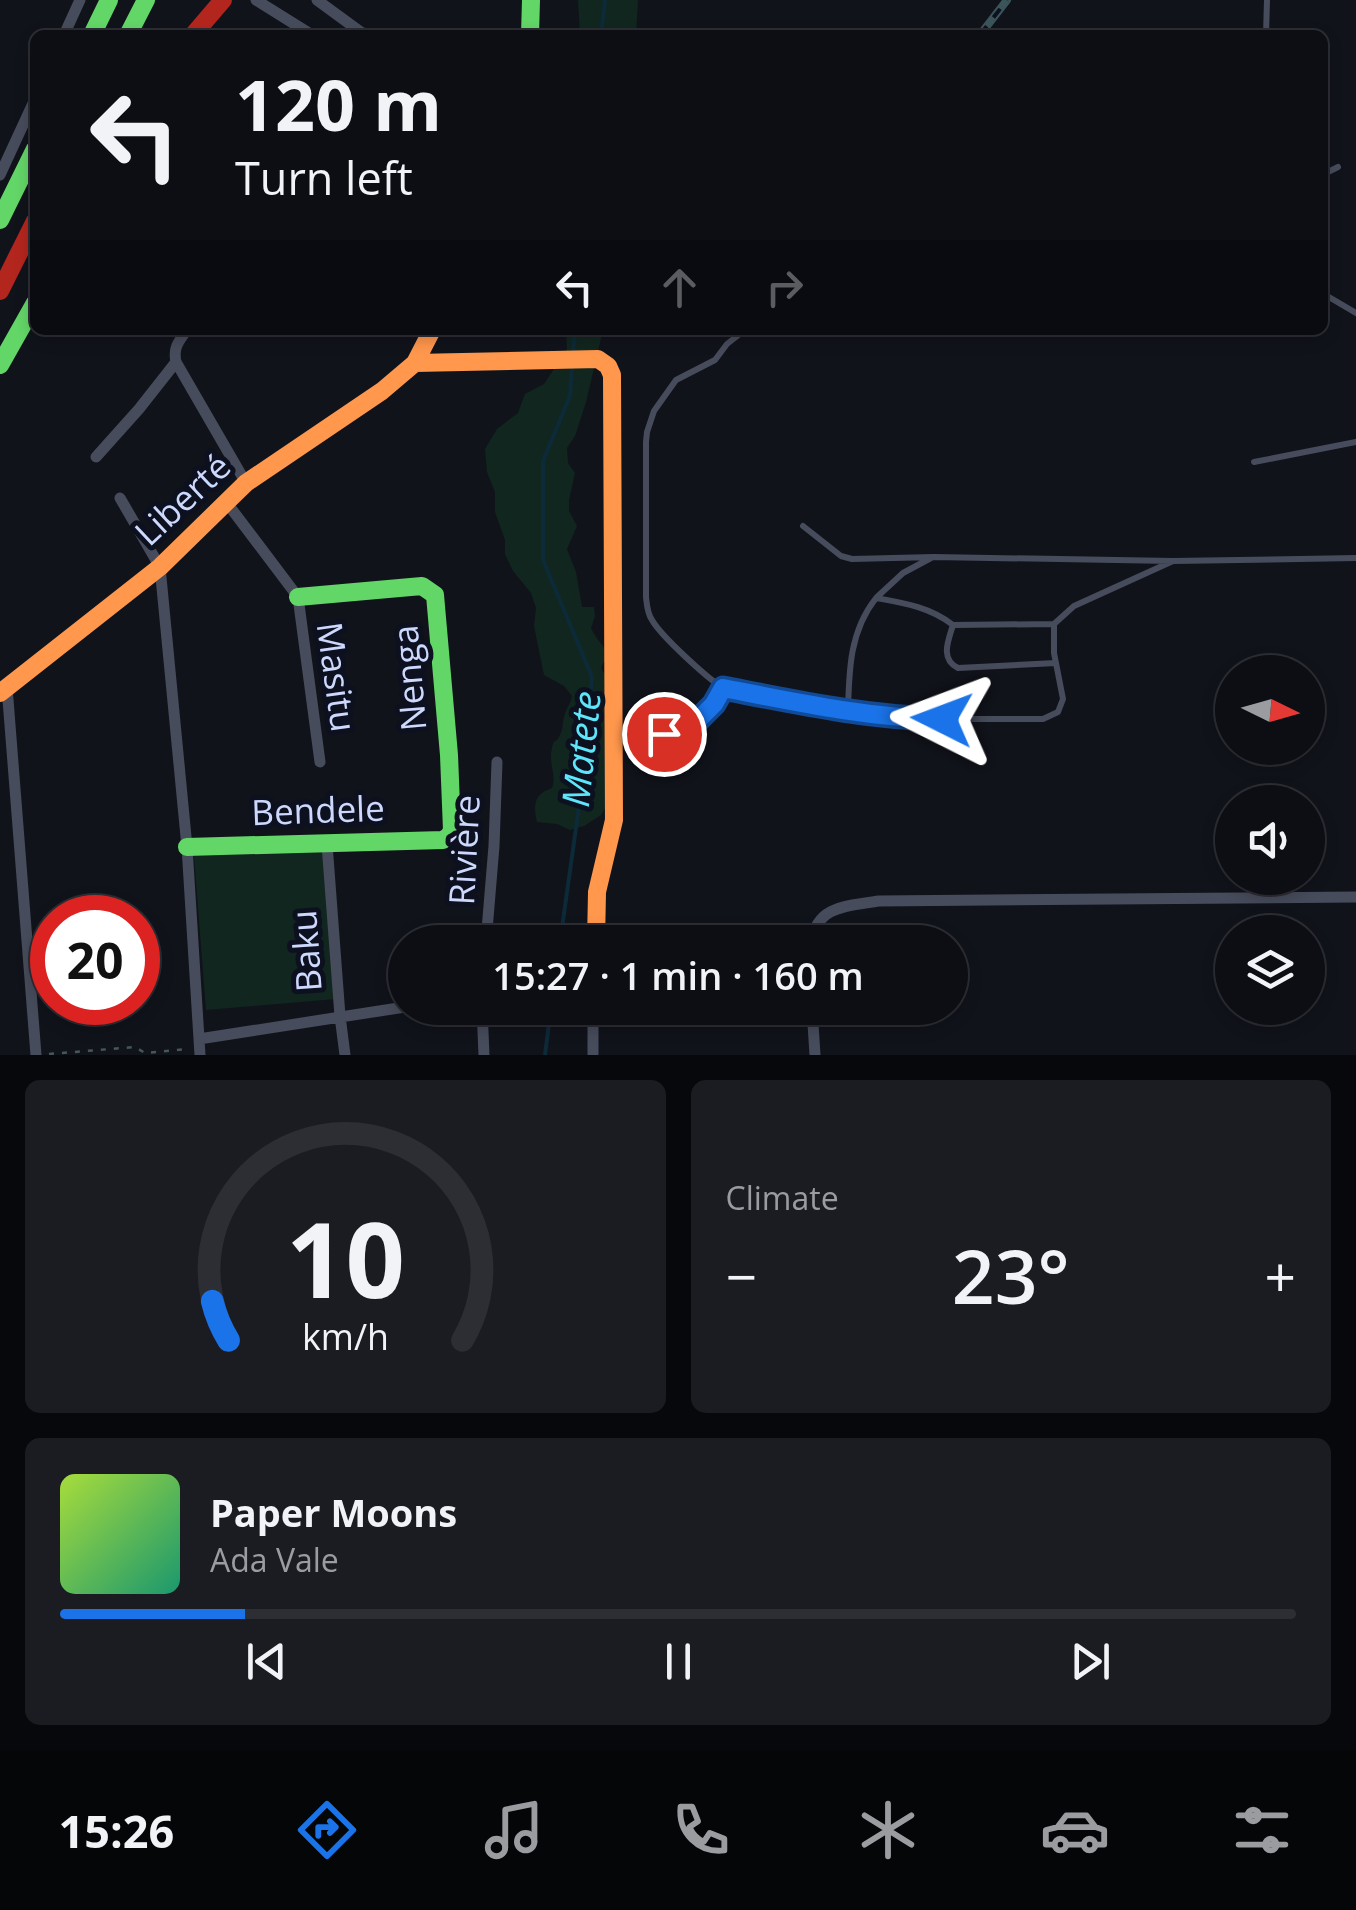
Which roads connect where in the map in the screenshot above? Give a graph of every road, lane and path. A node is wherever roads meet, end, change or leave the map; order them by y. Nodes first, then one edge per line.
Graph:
1 (80, 0) edge
2 (109, 0) edge
3 (146, 0) edge
4 (223, 0) edge
5 (256, 0) edge
6 (318, 0) edge
7 (532, 0) edge
8 (1267, 0) edge
9 (66, 30) edge
10 (94, 30) edge
11 (131, 30) edge
12 (197, 30) edge
13 (304, 30) edge
14 (358, 30) edge
15 (530, 30) edge
16 (1266, 30) edge
17 (30, 110) edge
18 (30, 159) edge
19 (1338, 167) dead end
20 (1328, 173) edge
21 (0, 175) edge
22 (0, 220) edge
23 (30, 232) edge
24 (0, 291) edge
25 (1328, 296) edge
26 (30, 312) edge
27 (1356, 312) edge
28 (183, 335) edge
29 (429, 335) edge
30 (739, 335) edge
31 (176, 362) junction
32 (415, 363) junction
33 (0, 364) edge
34 (1356, 442) edge
35 (96, 457) dead end
36 (1254, 462) dead end
37 (246, 483) junction
38 (120, 498) dead end
39 (227, 503) junction
40 (803, 526) dead end
41 (934, 557) junction
42 (1356, 558) edge
43 (1172, 560) junction
44 (160, 566) junction
45 (298, 597) junction
46 (876, 598) junction
47 (1054, 624) junction
48 (953, 625) junction
49 (1056, 663) junction
50 (723, 688) junction
51 (4, 690) edge
52 (848, 710) junction
53 (664, 734) dead end
54 (320, 762) dead end
55 (497, 762) dead end
56 (450, 836) joint
57 (327, 844) junction
58 (187, 847) junction
59 (1356, 897) edge
60 (487, 925) edge
61 (596, 925) edge
62 (817, 925) edge
63 (388, 1009) edge
64 (340, 1016) junction
65 (483, 1025) edge
66 (593, 1025) edge
67 (813, 1025) edge
68 (200, 1047) edge
69 (34, 1055) edge
70 (345, 1055) edge
71 (484, 1055) edge
72 (593, 1055) edge
73 (814, 1055) edge

1 - 9 street
2 - 10 main road
3 - 11 main road
4 - 12 main road
5 - 13 street
6 - 14 street
7 - 15 main road
8 - 16 lane
17 - 21 street
18 - 22 main road
19 - 20 lane
23 - 24 main road
25 - 27 lane
26 - 33 main road
28 - 31 street
29 - 32 main road, Liberté
30 - 50 lane
31 - 35 street
31 - 37 street
32 - 37 main road, Liberté
32 - 61 main road
34 - 36 lane
37 - 39 main road, Liberté
38 - 44 street
39 - 44 main road, Liberté
39 - 45 street, Masitu
40 - 41 lane
41 - 43 lane
41 - 46 lane
42 - 43 lane
43 - 47 lane
44 - 51 main road, Liberté
44 - 58 street
45 - 54 street, Masitu
45 - 56 main road, Nenga
46 - 48 lane
46 - 52 lane
47 - 48 lane
47 - 49 lane
48 - 49 lane
49 - 52 lane
50 - 52 lane
50 - 53 lane
51 - 69 street
55 - 60 street, Rivière
56 - 57 main road, Bendele
57 - 58 main road, Bendele
57 - 64 street, Baku
58 - 68 street
59 - 62 street
63 - 64 street
64 - 68 street
64 - 70 street, Baku
65 - 71 street
66 - 72 street
67 - 73 street
68 - 69 path

